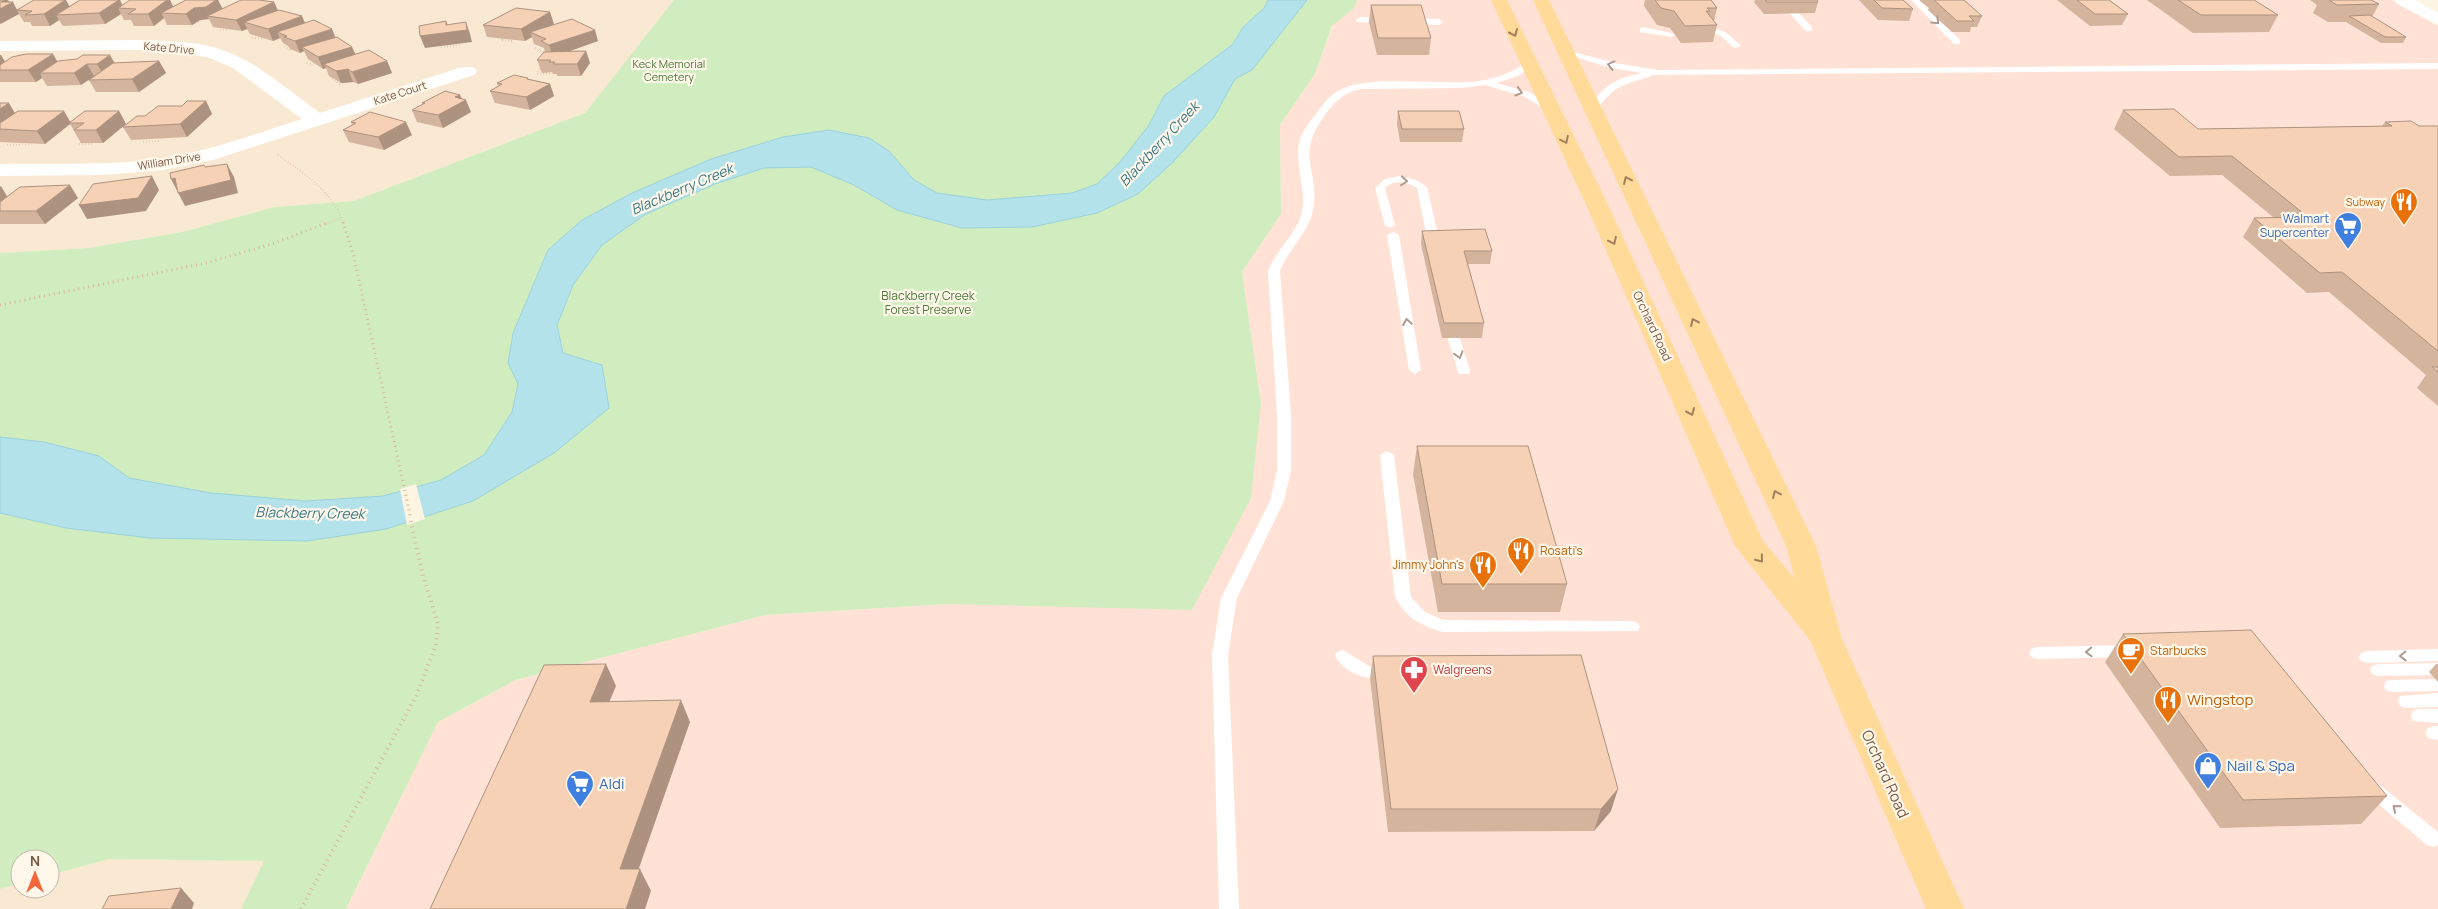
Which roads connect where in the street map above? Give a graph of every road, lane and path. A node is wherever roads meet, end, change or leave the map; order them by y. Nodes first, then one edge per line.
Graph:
1 (1499, 0) edge
2 (1541, 0) edge
3 (1781, 0) edge
4 (1914, 0) edge
5 (2403, 0) edge
6 (202, 20) edge
7 (1360, 20) dead end
8 (2438, 20) edge
9 (1439, 22) dead end
10 (187, 26) edge
11 (1808, 29) dead end
12 (220, 30) edge
13 (229, 30) edge
14 (1643, 31) dead end
15 (1710, 33) edge
16 (1672, 34) dead end
17 (506, 37) edge
18 (252, 38) edge
19 (263, 39) edge
20 (513, 41) edge
21 (1957, 42) dead end
22 (462, 45) edge
23 (0, 46) edge
24 (1737, 46) dead end
25 (284, 47) edge
26 (441, 47) edge
27 (535, 48) edge
28 (291, 50) edge
29 (548, 50) edge
30 (1565, 51) junction
31 (307, 63) edge
32 (315, 65) edge
33 (1529, 65) junction
34 (2438, 66) edge
35 (540, 69) edge
36 (468, 71) dead end
37 (554, 73) edge
38 (1658, 74) junction
39 (332, 79) edge
40 (348, 82) edge
41 (1486, 83) junction
42 (1549, 108) junction
43 (1593, 110) junction
44 (325, 117) junction
45 (84, 140) edge
46 (164, 140) edge
47 (143, 142) dead end
48 (31, 144) edge
49 (92, 144) edge
50 (7, 145) edge
51 (277, 154) dead end
52 (0, 170) edge
53 (342, 218) junction
54 (1434, 243) edge
55 (0, 305) edge
56 (1454, 339) dead end
57 (1415, 370) dead end
58 (1464, 371) dead end
59 (1387, 455) dead end
60 (1632, 627) dead end
61 (1826, 639) junction
62 (2143, 650) edge
63 (2036, 653) dead end
64 (2438, 655) edge
65 (1343, 656) dead end
66 (2367, 657) dead end
67 (2438, 669) edge
68 (2378, 670) dead end
69 (1406, 672) edge
70 (2438, 685) edge
71 (2392, 686) dead end
72 (2438, 700) edge
73 (2406, 701) dead end
74 (2419, 716) dead end
75 (2438, 716) edge
76 (2359, 774) edge
77 (2433, 839) dead end
78 (301, 909) edge
79 (1229, 909) edge
80 (1944, 909) edge

1 -> 33 main road, Orchard Road
2 - 30 main road, Orchard Road
3 - 11 lane
4 -> 21 lane
5 - 8 street
6 - 10 path
7 - 9 lane
12 - 13 path
14 - 16 lane
15 - 24 lane
17 - 20 path
18 - 19 path
22 - 26 path
23 - 44 street, Kate Drive
25 - 28 path
27 - 29 path
38 -> 30 lane
30 - 43 main road, Orchard Road
31 - 32 path
33 - 41 lane
33 - 42 main road, Orchard Road
34 - 38 lane
35 - 37 path
36 - 44 street, Kate Court
38 - 43 lane
39 - 40 path
41 -> 42 lane
41 - 79 lane
42 -> 61 main road, Orchard Road
61 -> 43 main road, Orchard Road
44 - 52 street, William Drive
45 - 49 path
46 - 47 path
48 - 50 path
51 - 53 path
53 - 55 path
53 - 78 path
57 -> 54 lane
56 -> 58 lane
59 - 60 lane
61 - 80 main road, Orchard Road
62 -> 63 lane
64 -> 66 lane
65 - 69 lane
67 - 68 lane
70 - 71 lane
72 - 73 lane
74 - 75 lane
77 -> 76 lane

